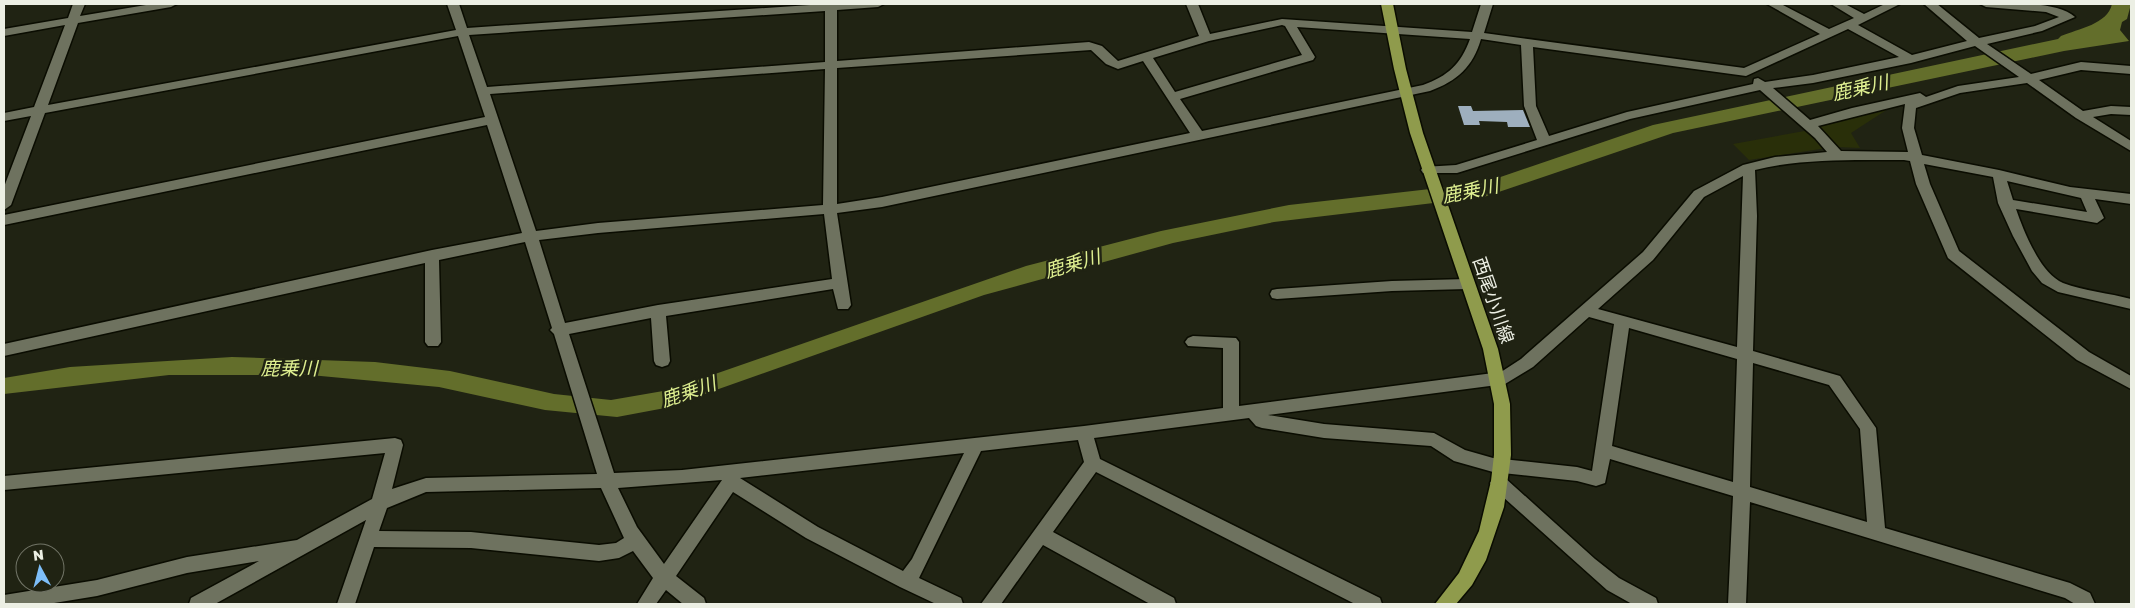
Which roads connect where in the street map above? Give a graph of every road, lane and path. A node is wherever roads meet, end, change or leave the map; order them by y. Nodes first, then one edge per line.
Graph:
1 (78, 4) edge
2 (170, 4) edge
3 (453, 4) edge
4 (878, 4) edge
5 (1192, 4) edge
6 (1387, 4) edge
7 (1487, 4) edge
8 (1773, 4) edge
9 (1836, 4) edge
10 (1894, 4) edge
11 (1930, 4) edge
12 (1986, 4) edge
13 (831, 5) edge
14 (1863, 18) junction
15 (73, 20) junction
16 (1289, 22) junction
17 (1849, 25) junction
18 (1392, 30) junction
19 (4, 32) edge
20 (462, 32) junction
21 (1829, 34) junction
22 (1475, 36) junction
23 (1206, 38) junction
24 (1527, 43) junction
25 (1979, 44) junction
26 (1145, 56) junction
27 (1911, 59) junction
28 (831, 65) junction
29 (2131, 70) edge
30 (1746, 72) junction
31 (2026, 76) junction
32 (1765, 88) junction
33 (1958, 90) junction
34 (481, 91) junction
35 (1404, 92) junction
36 (1172, 97) junction
37 (40, 110) junction
38 (2131, 111) edge
39 (2081, 115) junction
40 (4, 117) edge
41 (490, 120) junction
42 (1805, 123) junction
43 (1198, 135) junction
44 (1545, 142) junction
45 (2131, 148) edge
46 (1837, 155) junction
47 (1916, 157) junction
48 (1748, 168) junction
49 (1429, 172) junction
50 (1999, 174) junction
51 (2086, 194) junction
52 (2131, 199) edge
53 (2005, 203) junction
54 (4, 205) edge
55 (830, 210) junction
56 (4, 220) edge
57 (529, 236) junction
58 (432, 255) junction
59 (840, 283) junction
60 (1467, 284) junction
61 (1277, 294) dead end
62 (2131, 304) edge
63 (843, 305) dead end
64 (658, 311) junction
65 (1586, 311) junction
66 (1622, 321) junction
67 (558, 330) junction
68 (433, 342) dead end
69 (1193, 342) dead end
70 (4, 350) edge
71 (1746, 355) junction
72 (662, 362) dead end
73 (1498, 379) junction
74 (2131, 383) edge
75 (1252, 411) junction
76 (1231, 414) junction
77 (1084, 433) junction
78 (973, 445) junction
79 (1603, 450) junction
80 (1093, 463) junction
81 (1500, 475) junction
82 (732, 476) junction
83 (607, 481) junction
84 (4, 483) edge
85 (1742, 492) junction
86 (380, 503) junction
87 (1877, 533) junction
88 (1041, 534) junction
89 (368, 539) junction
90 (635, 541) junction
91 (303, 546) junction
92 (664, 579) junction
93 (906, 581) junction
94 (4, 603) edge
95 (198, 604) edge
96 (346, 604) edge
97 (646, 604) edge
98 (697, 604) edge
99 (954, 604) edge
100 (990, 604) edge
101 (1167, 604) edge
102 (1373, 604) edge
103 (1444, 604) edge
104 (1649, 604) edge
105 (1737, 604) edge
106 (2086, 604) edge

1 - 15 street
2 - 15 street
3 - 20 street
4 - 13 street
5 - 23 street
6 - 18 main road, 西尾小川線
7 - 22 street
8 - 21 street
9 - 14 street
10 - 14 street
11 - 25 street
12 - 25 street
13 - 20 street
13 - 28 street
14 - 17 street
15 - 19 street
15 - 37 street
16 - 18 street
16 - 23 street
16 - 36 street
17 - 21 street
17 - 27 street
18 - 22 street
18 - 35 main road, 西尾小川線
20 - 34 street
20 - 37 street
21 - 30 street
22 - 24 street
22 - 35 street
23 - 26 street
24 - 30 street
24 - 44 street
25 - 27 street
25 - 31 street
26 - 28 street
26 - 36 street
27 - 32 street
28 - 34 street
28 - 55 street
29 - 31 street
30 - 32 street
31 - 33 street
31 - 39 street
32 - 42 street
32 - 44 street
33 - 42 street
33 - 47 street
34 - 41 street
35 - 43 street
35 - 49 main road, 西尾小川線
36 - 43 street
37 - 40 street
37 - 54 street
38 - 39 street
39 - 45 street
41 - 56 street
41 - 57 street
42 - 46 street
43 - 55 street
44 - 49 street
46 - 47 street
46 - 48 street
47 - 50 street
47 - 74 street
48 - 65 street
48 - 71 street
49 - 60 main road, 西尾小川線
50 - 51 street
50 - 53 street
51 - 52 street
51 - 53 street
53 - 62 street
55 - 57 street
55 - 59 street
57 - 58 street
57 - 67 street
58 - 68 street
58 - 70 street
59 - 63 street
59 - 64 street
60 - 61 street
60 - 73 main road, 西尾小川線
64 - 67 street
64 - 72 street
65 - 66 street
65 - 73 street
66 - 71 street
66 - 79 street
67 - 83 street
69 - 76 street
71 - 85 street
71 - 87 street
73 - 75 street
73 - 81 main road, 西尾小川線
75 - 76 street
75 - 81 street
76 - 77 street
77 - 78 street
77 - 80 street
78 - 82 street
78 - 93 street
79 - 81 street
79 - 85 street
80 - 88 street
80 - 102 street
81 - 103 main road, 西尾小川線
81 - 104 street
82 - 83 street
82 - 92 street
82 - 93 street
83 - 86 street
83 - 90 street
84 - 86 street
85 - 87 street
85 - 105 street
86 - 89 street
86 - 91 street
87 - 106 street
88 - 100 street
88 - 101 street
89 - 90 street
89 - 96 street
90 - 92 street
91 - 94 street
91 - 95 street
92 - 97 street
92 - 98 street
93 - 99 street

